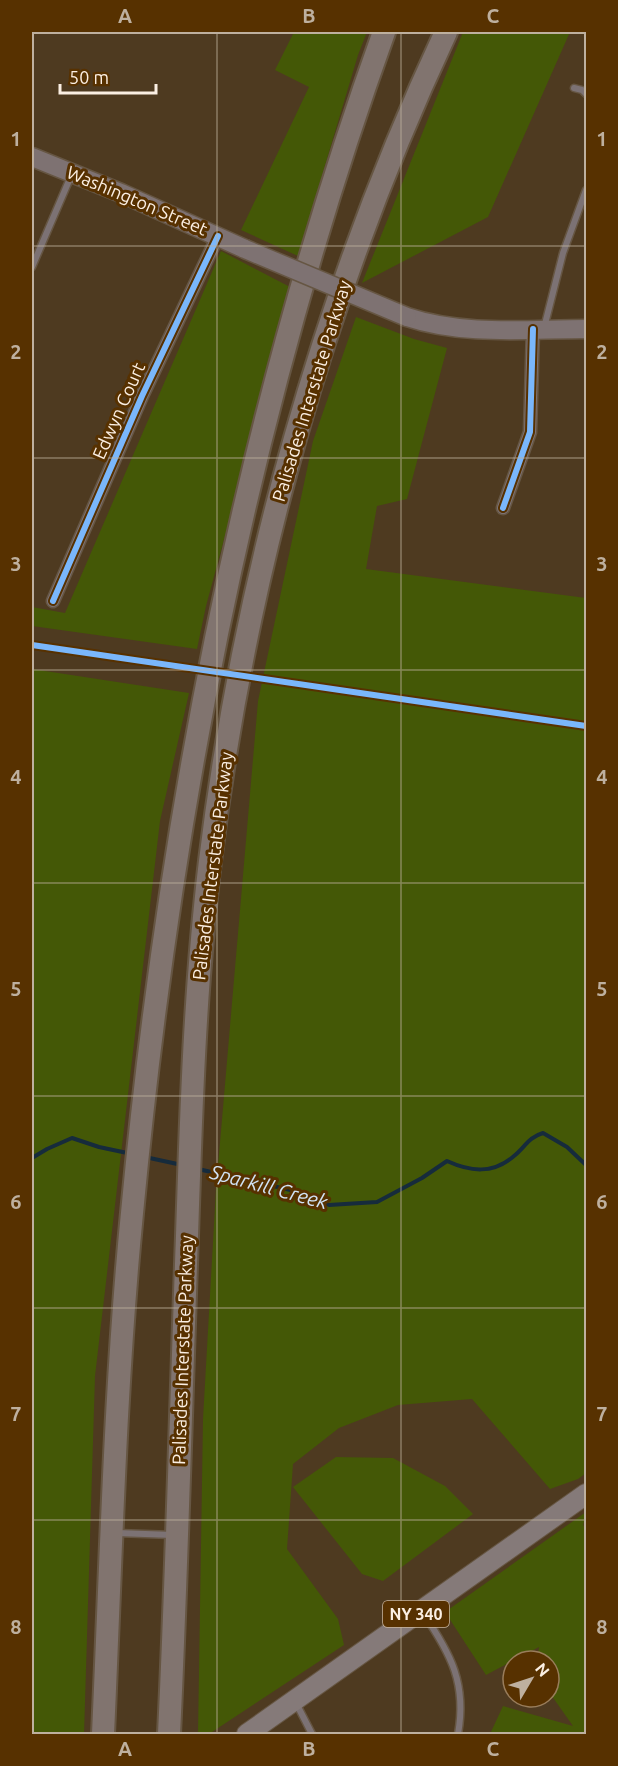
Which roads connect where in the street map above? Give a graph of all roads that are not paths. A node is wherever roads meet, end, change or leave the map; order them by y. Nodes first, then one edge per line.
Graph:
1 (384, 32) edge
2 (438, 32) edge
3 (446, 32) edge
4 (574, 88) dead end
5 (586, 94) edge
6 (414, 102) junction
7 (32, 157) edge
8 (72, 173) junction
9 (586, 190) edge
10 (218, 236) junction
11 (32, 267) edge
12 (586, 328) edge
13 (538, 329) junction
14 (503, 508) dead end
15 (53, 601) dead end
16 (586, 1494) edge
17 (111, 1532) junction
18 (176, 1535) junction
19 (421, 1610) junction
20 (294, 1700) junction
21 (103, 1734) edge
22 (169, 1734) edge
23 (247, 1734) edge
24 (312, 1734) edge
25 (458, 1734) edge

1 - 17 highway, Palisades Interstate Parkway
2 - 6 lane
3 - 6 highway, Palisades Interstate Parkway
4 - 5 lane
6 - 18 highway, Palisades Interstate Parkway
7 - 8 main road, Washington Street
8 - 10 main road, Washington Street
8 - 11 lane
9 - 13 lane
10 - 13 main road, Washington Street, bridge
10 - 15 street, Edwyn Court
12 - 13 main road, Washington Street
13 - 14 street
16 - 19 main road, NY 340
17 - 18 lane
17 - 21 highway, Palisades Interstate Parkway
18 - 22 highway, Palisades Interstate Parkway
19 - 20 main road, NY 340
19 - 25 lane
20 - 23 main road, NY 340
20 - 24 lane

